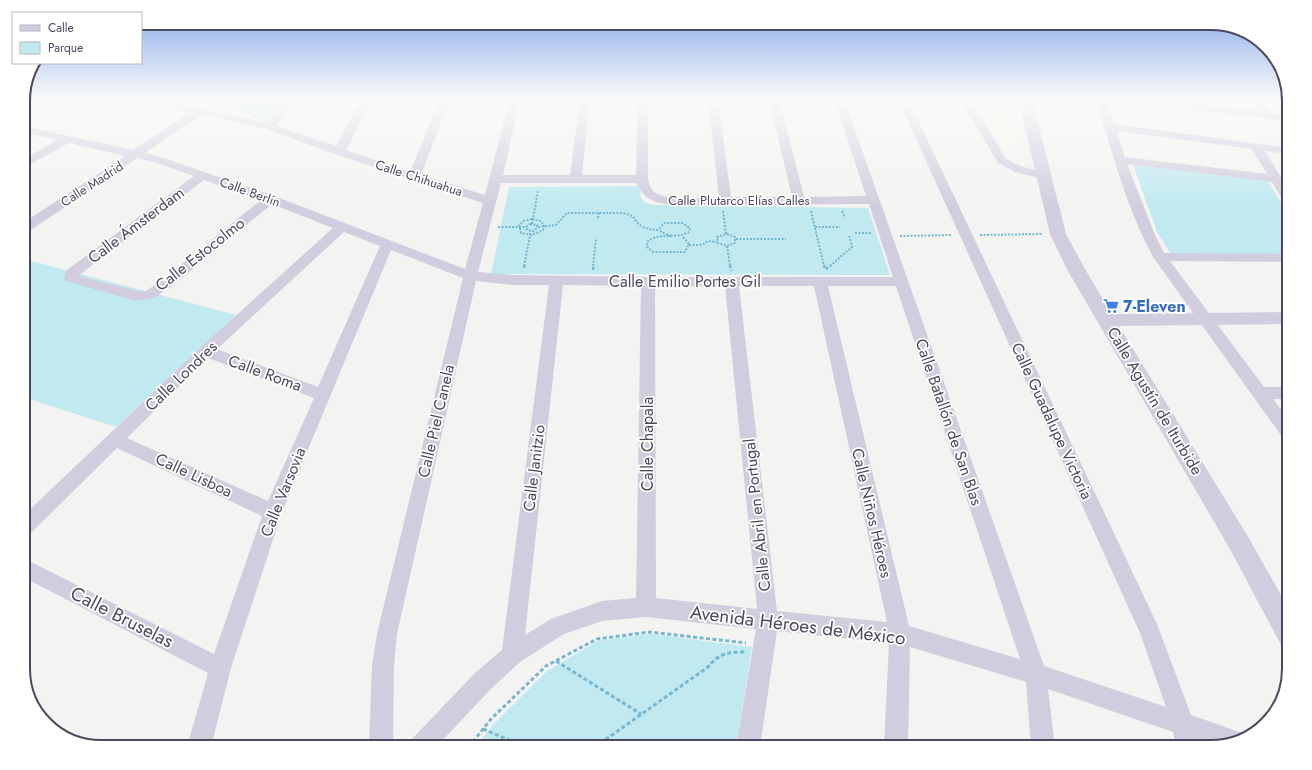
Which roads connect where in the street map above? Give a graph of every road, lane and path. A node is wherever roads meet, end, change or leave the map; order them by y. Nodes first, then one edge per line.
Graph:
1 (50, 135) edge
2 (165, 135) edge
3 (292, 135) edge
4 (348, 135) edge
5 (431, 135) edge
6 (506, 135) edge
7 (580, 135) edge
8 (643, 135) edge
9 (717, 135) edge
10 (784, 135) edge
11 (851, 135) edge
12 (920, 135) edge
13 (986, 135) edge
14 (1033, 135) edge
15 (1112, 135) edge
16 (1171, 135) edge
17 (68, 139) junction
18 (1256, 146) junction
19 (1282, 150) edge
20 (339, 152) junction
21 (138, 154) junction
22 (1120, 160) junction
23 (30, 161) edge
24 (203, 174) junction
25 (1042, 175) junction
26 (414, 177) junction
27 (496, 179) junction
28 (576, 179) junction
29 (642, 179) junction
30 (1276, 179) junction
31 (539, 186) dead end
32 (1282, 189) edge
33 (270, 199) junction
34 (873, 200) junction
35 (491, 201) junction
36 (724, 203) junction
37 (804, 203) junction
38 (599, 213) junction
39 (598, 218) dead end
40 (533, 219) junction
41 (500, 220) dead end
42 (30, 224) edge
43 (532, 224) junction
44 (342, 227) junction
45 (498, 227) junction
46 (518, 227) junction
47 (526, 227) junction
48 (538, 227) junction
49 (544, 227) junction
50 (815, 227) junction
51 (840, 227) dead end
52 (660, 230) junction
53 (531, 231) junction
54 (855, 233) dead end
55 (877, 233) dead end
56 (497, 234) dead end
57 (726, 234) junction
58 (849, 234) dead end
59 (530, 235) junction
60 (671, 236) junction
61 (682, 236) junction
62 (596, 239) dead end
63 (736, 239) junction
64 (786, 239) dead end
65 (718, 242) junction
66 (387, 244) junction
67 (689, 245) junction
68 (727, 246) junction
69 (1160, 257) junction
70 (1282, 258) edge
71 (523, 275) dead end
72 (593, 275) dead end
73 (824, 275) junction
74 (470, 276) junction
75 (732, 278) junction
76 (557, 280) junction
77 (900, 281) junction
78 (648, 282) junction
79 (149, 294) joint
80 (1282, 318) edge
81 (1204, 319) junction
82 (1107, 320) junction
83 (206, 351) junction
84 (1259, 393) junction
85 (1282, 393) edge
86 (324, 395) junction
87 (1282, 424) edge
88 (115, 440) junction
89 (273, 512) junction
90 (30, 521) edge
91 (30, 571) edge
92 (646, 607) junction
93 (768, 619) junction
94 (1282, 621) edge
95 (900, 634) junction
96 (746, 652) junction
97 (512, 655) junction
98 (745, 660) dead end
99 (556, 661) junction
100 (220, 668) junction
101 (1036, 674) junction
102 (641, 714) junction
103 (1183, 723) junction
104 (483, 729) junction
105 (1226, 738) edge
106 (202, 740) edge
107 (381, 740) edge
108 (427, 740) edge
109 (474, 740) edge
110 (509, 740) edge
111 (605, 740) edge
112 (749, 740) edge
113 (896, 740) edge
114 (1042, 740) edge
115 (1187, 740) edge

1 - 17 street, Calle Berlín
2 - 21 street, Calle Madrid
3 - 20 street, Calle Chihuahua
4 - 20 street
5 - 26 street
6 - 27 street, Calle Piel Canela
7 - 28 street
8 - 29 street
9 - 36 street
10 - 37 street
11 - 34 street, Calle Batallón de San Blas
12 - 103 street, Calle Guadalupe Victoria
13 - 25 street
14 - 25 street, Calle Agustín de Iturbide
15 - 22 street
16 - 18 street
17 - 21 street, Calle Berlín
17 - 23 street
18 - 19 street
18 - 30 street
20 - 26 street, Calle Chihuahua
21 - 24 street, Calle Berlín
21 - 42 street, Calle Madrid
22 - 30 street
22 - 69 street
24 - 33 street, Calle Berlín
24 - 79 street, Calle Ámsterdam
25 - 82 street, Calle Agustín de Iturbide
26 - 35 street, Calle Chihuahua
27 - 28 street
27 - 35 street, Calle Piel Canela
28 - 29 street
29 - 36 street, Calle Plutarco Elías Calles
30 - 32 street
31 - 40 path
33 - 44 street, Calle Berlín
33 - 79 street, Calle Estocolmo
34 - 37 street, Calle Plutarco Elías Calles
34 - 77 street, Calle Batallón de San Blas
35 - 74 street, Calle Piel Canela
36 - 37 street, Calle Plutarco Elías Calles
36 - 57 path
37 - 50 path
38 - 39 path
38 - 49 path
38 - 52 path
40 - 43 path
40 - 46 path
40 - 49 path
41 - 45 path
43 - 47 path
43 - 48 path
44 - 66 street, Calle Berlín
44 - 83 street, Calle Londres
45 - 46 path
45 - 56 path
46 - 47 path
46 - 59 path
47 - 53 path
48 - 49 path
48 - 53 path
49 - 59 path
50 - 51 path
50 - 73 path
52 - 60 path
52 - 61 path
53 - 59 path
54 - 55 path
57 - 63 path
57 - 65 path
58 - 73 path
59 - 71 path
60 - 61 path
60 - 67 path
61 - 67 path
62 - 72 path
63 - 64 path
63 - 68 path
65 - 67 path
65 - 68 path
66 - 74 street, Calle Berlín
66 - 86 street, Calle Varsovia
68 - 75 path
69 - 70 street
69 - 81 street
73 - 75 street, Calle Emilio Portes Gil
73 - 77 street, Calle Emilio Portes Gil
73 - 95 street, Calle Niños Héroes
74 - 76 street, Calle Emilio Portes Gil
74 - 107 street, Calle Piel Canela
75 - 78 street, Calle Emilio Portes Gil
75 - 93 street, Calle Abril en Portugal
76 - 78 street, Calle Emilio Portes Gil
76 - 97 street, Calle Janitzio
77 - 101 street, Calle Batallón de San Blas
78 - 92 street, Calle Chapala
80 - 81 street
81 - 82 street
81 - 84 street
82 - 94 street, Calle Agustín de Iturbide
83 - 86 street, Calle Roma
83 - 88 street, Calle Londres
84 - 85 street
84 - 87 street
86 - 89 street, Calle Varsovia
88 - 89 street, Calle Lisboa
88 - 90 street, Calle Londres
89 - 100 street, Calle Varsovia
91 - 100 street, Calle Bruselas
92 - 93 street, Avenida Héroes de México
92 - 97 street, Avenida Héroes de México
93 - 95 street, Avenida Héroes de México
93 - 112 street, Calle Abril en Portugal
95 - 101 street, Avenida Héroes de México
95 - 113 street, Calle Niños Héroes
96 - 98 path
96 - 99 path
96 - 102 path
97 - 108 street, Avenida Héroes de México
99 - 102 path
99 - 104 path
100 - 106 street, Calle Varsovia
101 - 103 street, Avenida Héroes de México
101 - 114 street, Calle Batallón de San Blas
102 - 111 path
103 - 105 street, Avenida Héroes de México
103 - 115 street, Calle Guadalupe Victoria
104 - 109 path
104 - 110 path

